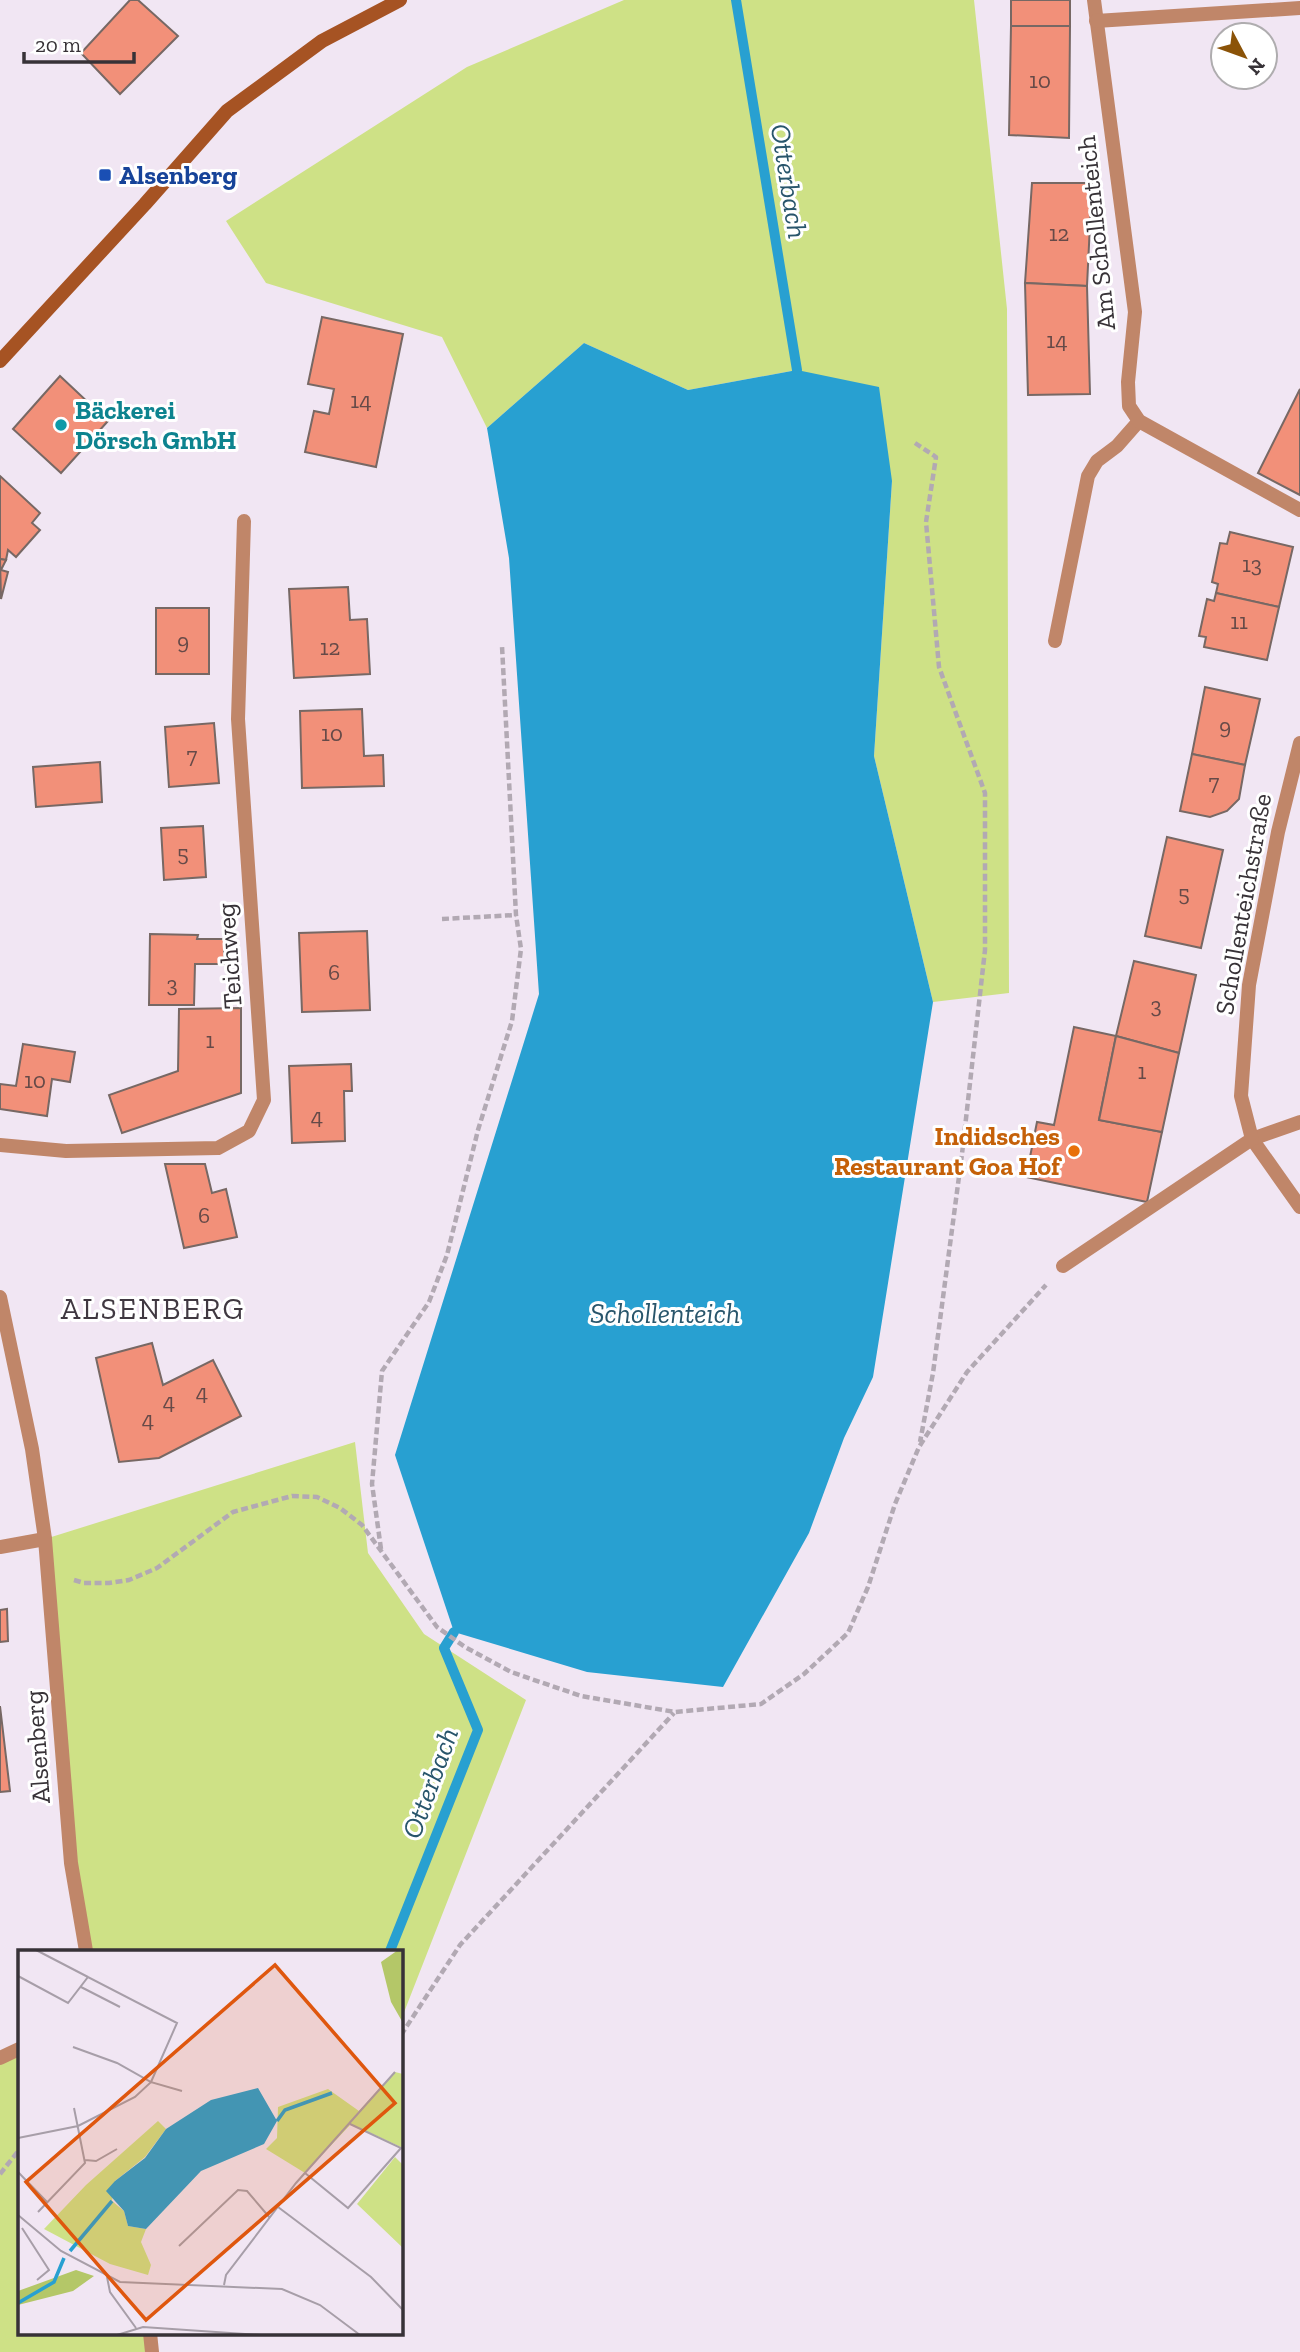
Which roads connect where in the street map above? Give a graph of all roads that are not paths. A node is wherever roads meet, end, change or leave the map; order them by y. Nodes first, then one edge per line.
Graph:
1 (400, 0) edge
2 (1094, 0) edge
3 (1300, 8) edge
4 (1096, 21) junction
5 (0, 361) edge
6 (1139, 421) junction
7 (1300, 510) edge
8 (244, 521) dead end
9 (1055, 641) dead end
10 (1300, 743) edge
11 (1300, 1122) edge
12 (1252, 1139) junction
13 (0, 1145) edge
14 (1300, 1207) edge
15 (1063, 1266) road end
16 (0, 1297) edge
17 (45, 1539) junction
18 (0, 1547) edge
19 (86, 1950) edge
20 (18, 2049) edge
21 (0, 2057) edge
22 (150, 2334) edge
23 (152, 2352) edge

1 - 5 main road
2 - 4 street, Am Schollenteich
3 - 4 street
4 - 6 street, Am Schollenteich
6 - 7 street
6 - 9 street
8 - 13 street, Teichweg
10 - 12 street, Schollenteichstraße
11 - 12 street
12 - 14 street
12 - 15 street
16 - 17 street, Alsenberg
17 - 18 street
17 - 19 street, Alsenberg
20 - 21 street
22 - 23 street

